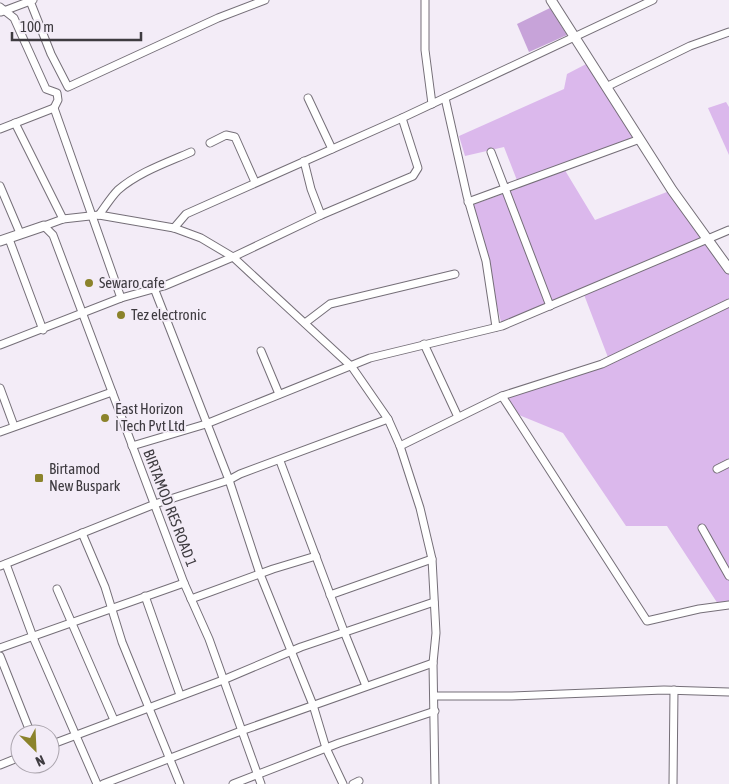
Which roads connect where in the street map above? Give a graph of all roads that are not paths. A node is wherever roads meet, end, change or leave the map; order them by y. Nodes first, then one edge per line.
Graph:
1 (265, 0) edge
2 (425, 0) edge
3 (551, 0) edge
4 (653, 0) edge
5 (32, 1) edge
6 (1, 10) edge
7 (729, 32) edge
8 (574, 37) junction
9 (606, 88) junction
10 (308, 98) dead end
11 (445, 98) junction
12 (432, 104) junction
13 (54, 108) junction
14 (402, 118) junction
15 (15, 123) junction
16 (0, 129) edge
17 (640, 139) junction
18 (210, 143) dead end
19 (332, 149) junction
20 (190, 152) dead end
21 (491, 152) dead end
22 (304, 161) junction
23 (255, 182) junction
24 (0, 186) edge
25 (504, 189) junction
26 (468, 202) junction
27 (96, 215) junction
28 (320, 215) junction
29 (63, 219) junction
30 (44, 226) junction
31 (174, 228) junction
32 (729, 230) edge
33 (20, 233) junction
34 (709, 239) junction
35 (5, 240) edge
36 (233, 257) junction
37 (729, 270) edge
38 (455, 274) dead end
39 (154, 288) junction
40 (121, 298) junction
41 (729, 303) edge
42 (550, 306) junction
43 (84, 314) junction
44 (305, 323) junction
45 (496, 327) junction
46 (43, 330) junction
47 (424, 344) junction
48 (0, 345) edge
49 (261, 351) dead end
50 (352, 367) junction
51 (0, 388) edge
52 (112, 392) junction
53 (279, 394) junction
54 (502, 396) junction
55 (458, 417) junction
56 (388, 419) junction
57 (206, 424) junction
58 (14, 426) junction
59 (0, 432) edge
60 (132, 446) junction
61 (400, 446) junction
62 (280, 460) junction
63 (729, 463) edge
64 (718, 469) dead end
65 (229, 480) junction
66 (155, 504) junction
67 (702, 528) dead end
68 (82, 533) junction
69 (316, 556) junction
70 (432, 559) junction
71 (3, 565) edge
72 (260, 574) junction
73 (729, 576) edge
74 (184, 583) junction
75 (57, 588) dead end
76 (330, 595) junction
77 (145, 596) junction
78 (191, 599) junction
79 (434, 602) junction
80 (729, 605) edge
81 (112, 610) junction
82 (72, 623) junction
83 (345, 634) junction
84 (34, 637) junction
85 (0, 648) edge
86 (290, 652) junction
87 (0, 656) edge
88 (433, 663) junction
89 (222, 680) junction
90 (366, 686) junction
91 (674, 690) junction
92 (729, 692) edge
93 (180, 695) junction
94 (435, 696) junction
95 (313, 705) junction
96 (150, 707) junction
97 (435, 712) junction
98 (114, 720) junction
99 (27, 724) edge
100 (241, 731) junction
101 (76, 735) junction
102 (60, 741) edge
103 (326, 748) junction
104 (170, 758) junction
105 (257, 775) junction
106 (97, 784) edge
107 (103, 784) edge
108 (180, 784) edge
109 (233, 784) edge
110 (261, 784) edge
111 (343, 784) edge
112 (435, 784) edge
113 (673, 784) edge

1 - 5 street
2 - 12 street
3 - 8 street
4 - 8 street
5 - 6 street
6 - 13 street
7 - 9 street
8 - 9 street
8 - 11 street
9 - 17 street
10 - 19 street
11 - 12 street
11 - 26 street
12 - 14 street
13 - 15 street
13 - 27 street
14 - 19 street
14 - 28 street
15 - 16 street
15 - 29 street
17 - 25 street
17 - 34 street
18 - 23 street
19 - 22 street
20 - 27 street
21 - 25 street
22 - 23 street
22 - 28 street
23 - 31 street
24 - 33 street
25 - 26 street
25 - 42 street
26 - 45 street
27 - 29 street
27 - 31 street
27 - 40 street
28 - 36 street
29 - 30 street
30 - 33 street
30 - 43 street, BIRTAMOD RES ROAD 1
31 - 36 street
32 - 34 street
33 - 35 street
34 - 37 street
34 - 42 street
35 - 46 street
36 - 39 street
36 - 44 street
38 - 44 street
39 - 40 street
39 - 57 street
40 - 43 street
41 - 54 street
42 - 45 street
43 - 46 street
43 - 52 street, BIRTAMOD RES ROAD 1
44 - 50 street
45 - 47 street
46 - 48 street
47 - 50 street
47 - 55 street
49 - 53 street
50 - 53 street
50 - 56 street
51 - 58 street
52 - 58 street
52 - 60 street, BIRTAMOD RES ROAD 1
53 - 57 street
54 - 55 street
54 - 80 street
55 - 61 street
56 - 61 street
56 - 62 street
57 - 60 street
57 - 65 street
58 - 59 street
60 - 66 street, BIRTAMOD RES ROAD 1
61 - 70 street
62 - 65 street
62 - 69 street
63 - 64 street
65 - 66 street
65 - 72 street
66 - 68 street
66 - 74 street, BIRTAMOD RES ROAD 1
67 - 73 street
68 - 71 street
68 - 81 street
69 - 72 street
69 - 76 street
70 - 76 street
70 - 79 street
71 - 84 street
72 - 78 street
72 - 86 street
74 - 77 street
74 - 78 street, BIRTAMOD RES ROAD 1
75 - 82 street
76 - 83 street
77 - 81 street
77 - 93 street
78 - 89 street, BIRTAMOD RES ROAD 1
79 - 83 street
79 - 88 street
81 - 82 street
81 - 96 street
82 - 84 street
82 - 98 street
83 - 86 street
83 - 90 street
84 - 85 street
84 - 101 street
86 - 89 street
86 - 95 street
87 - 99 street
88 - 90 street
88 - 94 street
89 - 93 street
89 - 100 street, BIRTAMOD RES ROAD 1
90 - 95 street
91 - 92 street
91 - 94 street
91 - 113 street
93 - 96 street
94 - 97 street
95 - 100 street
95 - 103 street
96 - 98 street
96 - 104 street
97 - 103 street
97 - 112 street
98 - 101 street
100 - 104 street
100 - 105 street, BIRTAMOD RES ROAD 1
101 - 102 street
101 - 106 street
103 - 105 street
103 - 111 street
104 - 107 street
104 - 108 street
105 - 109 street
105 - 110 street, BIRTAMOD RES ROAD 1

